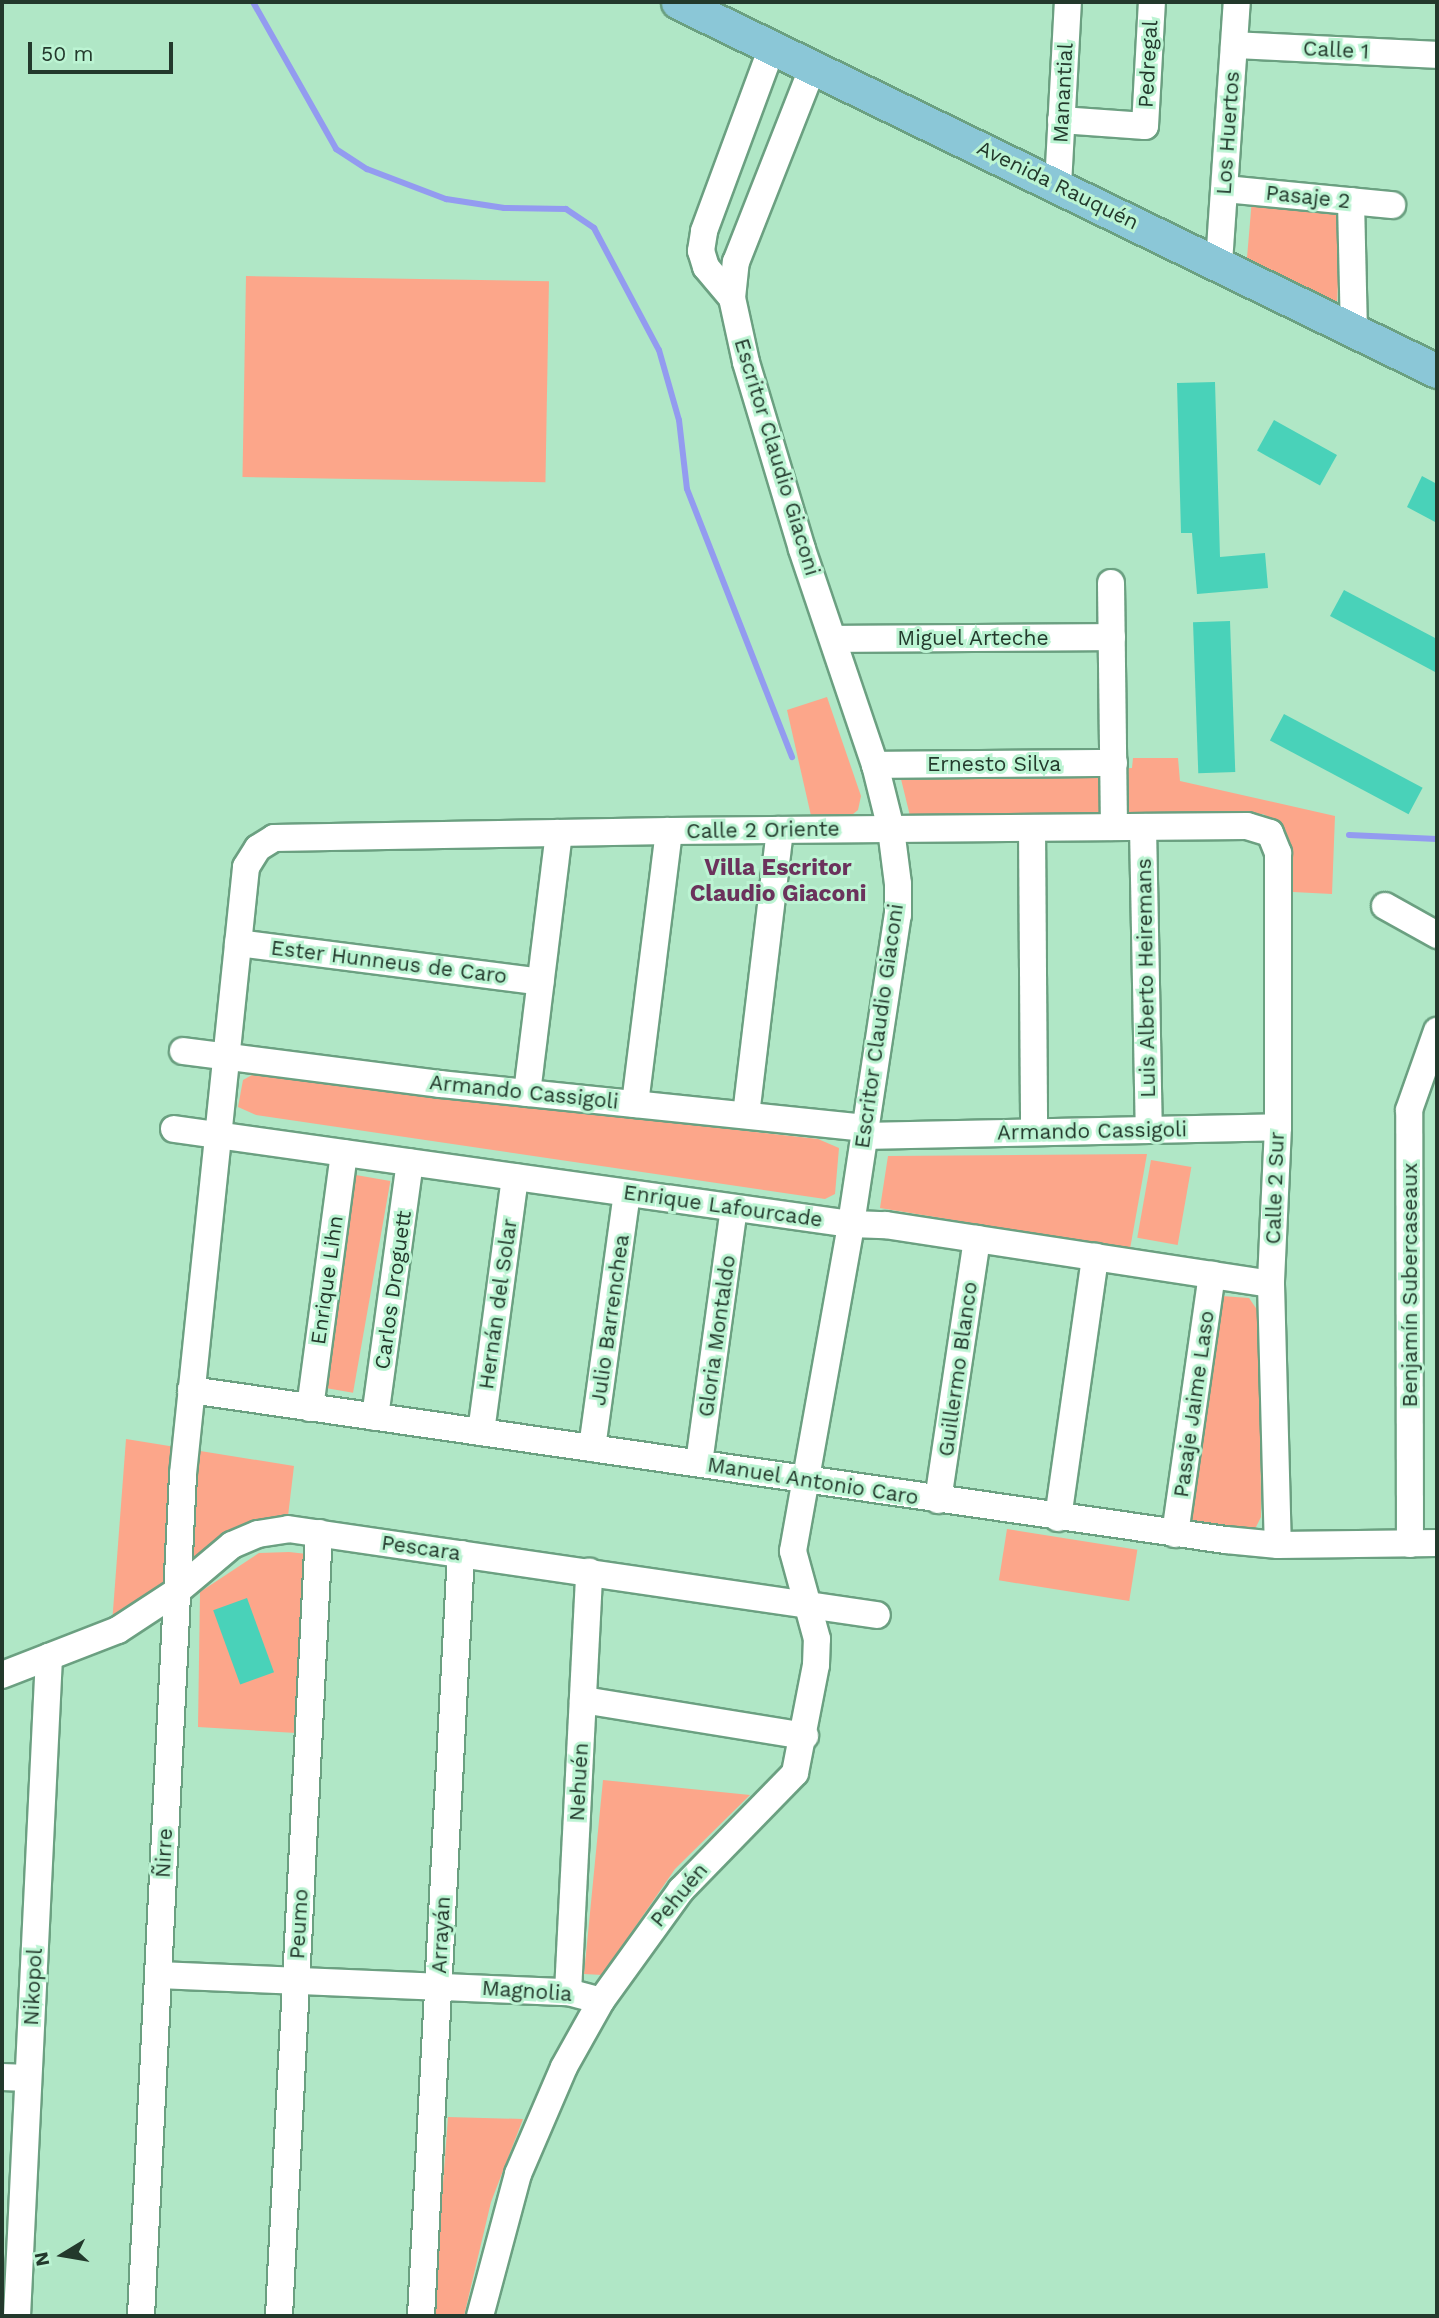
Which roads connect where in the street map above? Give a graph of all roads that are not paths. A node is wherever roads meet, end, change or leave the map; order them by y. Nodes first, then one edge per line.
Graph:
1 (678, 2) edge
2 (1068, 2) edge
3 (1152, 2) edge
4 (1237, 2) edge
5 (1234, 45) junction
6 (772, 47) junction
7 (1437, 55) edge
8 (813, 67) junction
9 (1061, 120) junction
10 (1058, 185) junction
11 (1224, 189) junction
12 (1351, 201) junction
13 (1392, 205) dead end
14 (1219, 263) junction
15 (732, 298) junction
16 (1354, 330) junction
17 (1437, 371) edge
18 (1111, 583) dead end
19 (1112, 637) junction
20 (835, 639) junction
21 (1114, 763) junction
22 (875, 765) junction
23 (1114, 827) junction
24 (1143, 827) junction
25 (1032, 828) junction
26 (891, 829) junction
27 (780, 830) junction
28 (669, 831) junction
29 (1270, 833) joint
30 (559, 834) junction
31 (258, 848) joint
32 (1385, 906) dead end
33 (1437, 935) edge
34 (238, 943) junction
35 (541, 982) junction
36 (1437, 1031) edge
37 (183, 1051) dead end
38 (226, 1056) junction
39 (527, 1093) junction
40 (635, 1104) junction
41 (746, 1115) junction
42 (1278, 1128) junction
43 (174, 1129) dead end
44 (1149, 1130) junction
45 (865, 1132) junction
46 (1034, 1132) junction
47 (218, 1135) junction
48 (344, 1153) junction
49 (410, 1162) junction
50 (515, 1177) junction
51 (627, 1193) junction
52 (734, 1208) junction
53 (851, 1224) junction
54 (977, 1239) junction
55 (1095, 1257) junction
56 (1212, 1275) junction
57 (1271, 1284) junction
58 (191, 1390) junction
59 (310, 1408) junction
60 (375, 1417) junction
61 (481, 1432) junction
62 (592, 1448) junction
63 (699, 1463) junction
64 (807, 1479) junction
65 (938, 1500) junction
66 (1058, 1518) junction
67 (319, 1533) junction
68 (1175, 1534) junction
69 (1437, 1543) edge
70 (1410, 1544) junction
71 (1278, 1545) junction
72 (461, 1554) junction
73 (589, 1572) junction
74 (176, 1592) junction
75 (805, 1603) junction
76 (877, 1615) dead end
77 (49, 1657) junction
78 (2, 1675) edge
79 (583, 1700) junction
80 (805, 1736) junction
81 (158, 1975) junction
82 (296, 1977) junction
83 (438, 1985) junction
84 (568, 1992) junction
85 (601, 2001) junction
86 (2, 2077) edge
87 (28, 2078) junction
88 (17, 2316) edge
89 (141, 2316) edge
90 (279, 2316) edge
91 (421, 2316) edge
92 (481, 2316) edge

1 - 6 main road, Avenida Rauquén
2 - 9 street, Manantial
3 - 9 street, Pedregal
4 - 5 street, Los Huertos
5 - 7 street, Calle 1
5 - 11 street, Los Huertos
6 - 8 main road, Avenida Rauquén
6 - 15 street, Escritor Claudio Giaconi
8 - 10 main road, Avenida Rauquén
8 - 15 street, Escritor Claudio Giaconi
9 - 10 street, Manantial
10 - 14 main road, Avenida Rauquén
11 - 12 street, Pasaje 2
11 - 14 street, Los Huertos
12 - 13 street, Pasaje 2
12 - 16 street
14 - 16 main road, Avenida Rauquén
15 - 20 street, Escritor Claudio Giaconi
16 - 17 main road, Avenida Rauquén
18 - 19 street
19 - 20 street, Miguel Arteche
19 - 21 street
20 - 22 street, Escritor Claudio Giaconi
21 - 22 street, Ernesto Silva
21 - 23 street
22 - 26 street, Escritor Claudio Giaconi
23 - 24 street, Calle 2 Oriente
23 - 25 street, Calle 2 Oriente
24 - 29 street, Calle 2 Oriente
24 - 44 street, Luis Alberto Heiremans
25 - 26 street, Calle 2 Oriente
25 - 46 street
26 - 27 street, Calle 2 Oriente
26 - 45 street, Escritor Claudio Giaconi
27 - 28 street, Calle 2 Oriente
27 - 41 street
28 - 30 street, Calle 2 Oriente
28 - 40 street
29 - 42 street, Calle 2 Sur
30 - 31 street, Calle 2 Oriente
30 - 35 street
31 - 34 street, Ñirre
32 - 33 street
34 - 35 street, Ester Hunneus de Caro
34 - 38 street, Ñirre
35 - 39 street
36 - 70 street, Benjamín Subercaseaux
37 - 38 street, Armando Cassigoli
38 - 39 street, Armando Cassigoli
38 - 47 street, Ñirre
39 - 40 street, Armando Cassigoli
40 - 41 street, Armando Cassigoli
41 - 45 street, Armando Cassigoli
42 - 44 street, Armando Cassigoli
42 - 57 street, Calle 2 Sur
43 - 47 street, Enrique Lafourcade
44 - 46 street, Armando Cassigoli
45 - 46 street, Armando Cassigoli
45 - 53 street, Escritor Claudio Giaconi
47 - 48 street, Enrique Lafourcade
47 - 58 street, Ñirre
48 - 49 street, Enrique Lafourcade
48 - 59 street, Enrique Lihn
49 - 50 street, Enrique Lafourcade
49 - 60 street, Carlos Droguett
50 - 51 street, Enrique Lafourcade
50 - 61 street, Hernán del Solar
51 - 52 street, Enrique Lafourcade
51 - 62 street, Julio Barrenchea
52 - 53 street, Enrique Lafourcade
52 - 63 street, Gloria Montaldo
53 - 54 street, Enrique Lafourcade
53 - 64 street, Escritor Claudio Giaconi
54 - 55 street, Enrique Lafourcade
54 - 65 street, Guillermo Blanco
55 - 56 street, Enrique Lafourcade
55 - 66 street
56 - 57 street, Enrique Lafourcade
56 - 68 street, Pasaje Jaime Laso
57 - 71 street, Calle 2 Sur
58 - 59 street, Manuel Antonio Caro
58 - 74 street, Ñirre
59 - 60 street, Manuel Antonio Caro
60 - 61 street, Manuel Antonio Caro
61 - 62 street, Manuel Antonio Caro
62 - 63 street, Manuel Antonio Caro
63 - 64 street, Manuel Antonio Caro
64 - 65 street, Manuel Antonio Caro
64 - 75 street, Pehuén
65 - 66 street, Manuel Antonio Caro
66 - 68 street, Manuel Antonio Caro
67 - 72 street, Pescara
67 - 74 street, Pescara
67 - 82 street, Peumo
68 - 71 street, Manuel Antonio Caro
69 - 70 street, Manuel Antonio Caro
70 - 71 street, Manuel Antonio Caro
72 - 73 street, Pescara
72 - 83 street, Arrayán
73 - 75 street, Pescara
73 - 79 street, Nehuén
74 - 77 street, Pescara
74 - 81 street, Ñirre
75 - 76 street, Pescara
75 - 80 street, Pehuén
77 - 78 street, Pescara
77 - 87 street, Nikopol
79 - 80 street
79 - 84 street, Nehuén
80 - 85 street, Pehuén
81 - 82 street, Magnolia
81 - 89 street, Ñirre
82 - 83 street, Magnolia
82 - 90 street, Peumo
83 - 84 street, Magnolia
83 - 91 street, Arrayán
84 - 85 street, Magnolia
85 - 92 street, Pehuén
86 - 87 street
87 - 88 street, Nikopol

